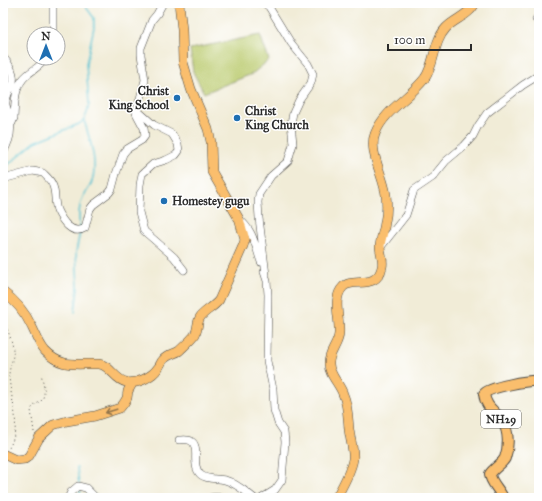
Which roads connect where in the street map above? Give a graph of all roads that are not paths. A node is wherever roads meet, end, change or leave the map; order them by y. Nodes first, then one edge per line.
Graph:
1 (53, 3) edge
2 (163, 3) edge
3 (179, 3) edge
4 (264, 3) edge
5 (475, 3) edge
6 (53, 26) edge
7 (3, 57) edge
8 (39, 66) edge
9 (539, 75) edge
10 (136, 108) junction
11 (10, 126) junction
12 (3, 132) edge
13 (4, 151) edge
14 (3, 179) edge
15 (239, 219) junction
16 (380, 248) junction
17 (184, 270) dead end
18 (266, 275) junction
19 (3, 292) edge
20 (539, 380) edge
21 (133, 382) junction
22 (179, 440) dead end
23 (4, 455) edge
24 (68, 498) edge
25 (96, 498) edge
26 (209, 498) edge
27 (220, 498) edge
28 (254, 498) edge
29 (262, 498) edge
30 (336, 498) edge
31 (503, 498) edge

1 - 6 street
2 - 10 street
3 - 15 main road
4 - 18 street
5 - 16 main road
7 - 11 street
8 - 11 street
9 - 16 street
10 - 14 street
10 - 17 street
11 - 13 street
12 - 13 street
15 - 18 street
15 - 21 main road
16 - 30 main road
18 - 29 street
19 - 21 main road
20 - 31 highway, NH29
21 -> 23 main road
22 - 28 street
24 - 25 street
26 - 27 street

